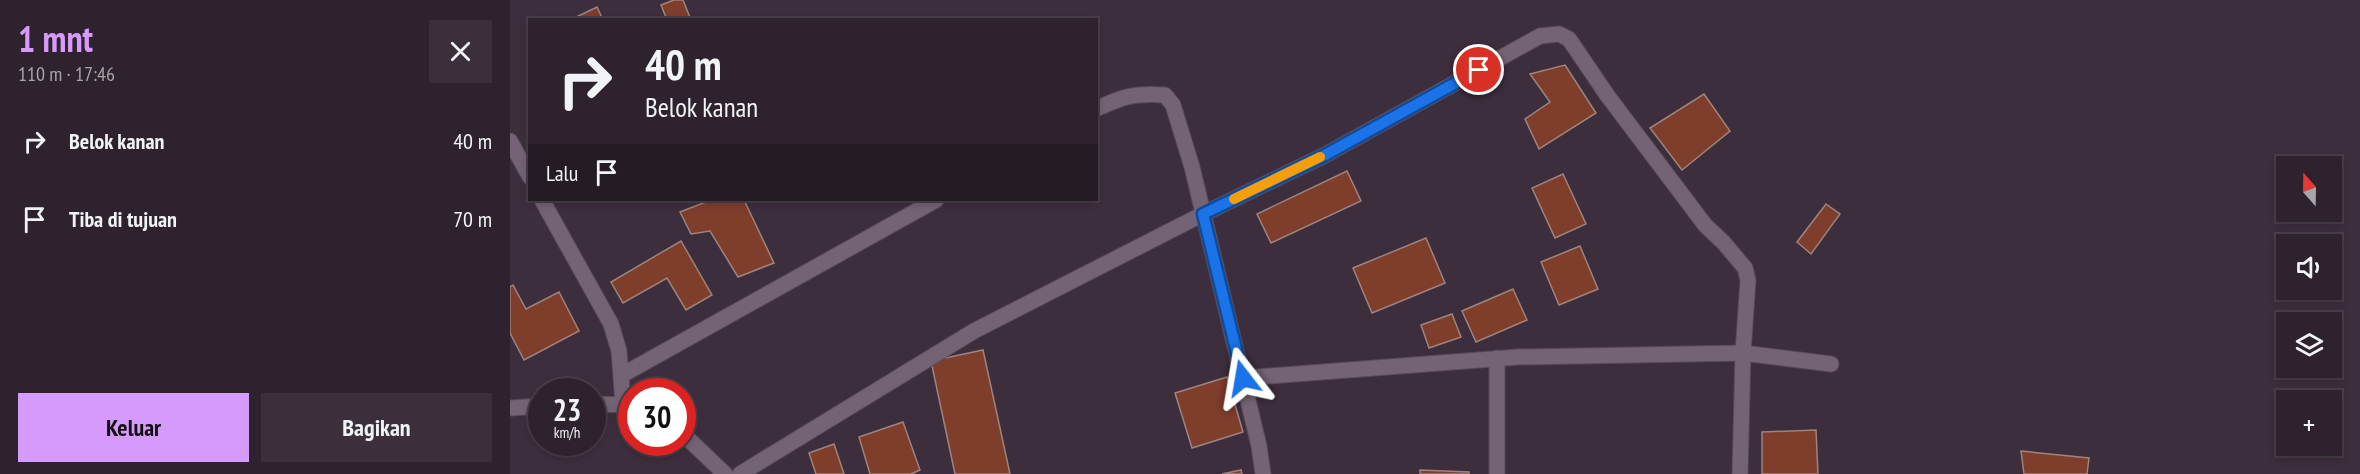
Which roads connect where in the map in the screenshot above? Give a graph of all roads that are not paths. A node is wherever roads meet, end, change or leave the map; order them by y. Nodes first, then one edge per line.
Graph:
1 (1098, 109) edge
2 (510, 141) edge
3 (528, 173) edge
4 (543, 201) edge
5 (934, 201) edge
6 (1203, 214) junction
7 (1743, 353) junction
8 (1497, 358) junction
9 (1831, 363) dead end
10 (622, 375) junction
11 (623, 378) edge
12 (1243, 378) junction
13 (528, 407) edge
14 (510, 408) edge
15 (696, 446) edge
16 (725, 474) edge
17 (740, 474) edge
18 (1263, 474) edge
19 (1497, 474) edge
20 (1740, 474) edge

1 - 6 street
2 - 3 street
4 - 10 street
5 - 10 street
6 - 7 street
6 - 12 street
6 - 17 street
7 - 8 street
7 - 9 street
7 - 20 street
8 - 12 street
8 - 19 street
10 - 11 street
12 - 18 street
13 - 14 street
15 - 16 street

